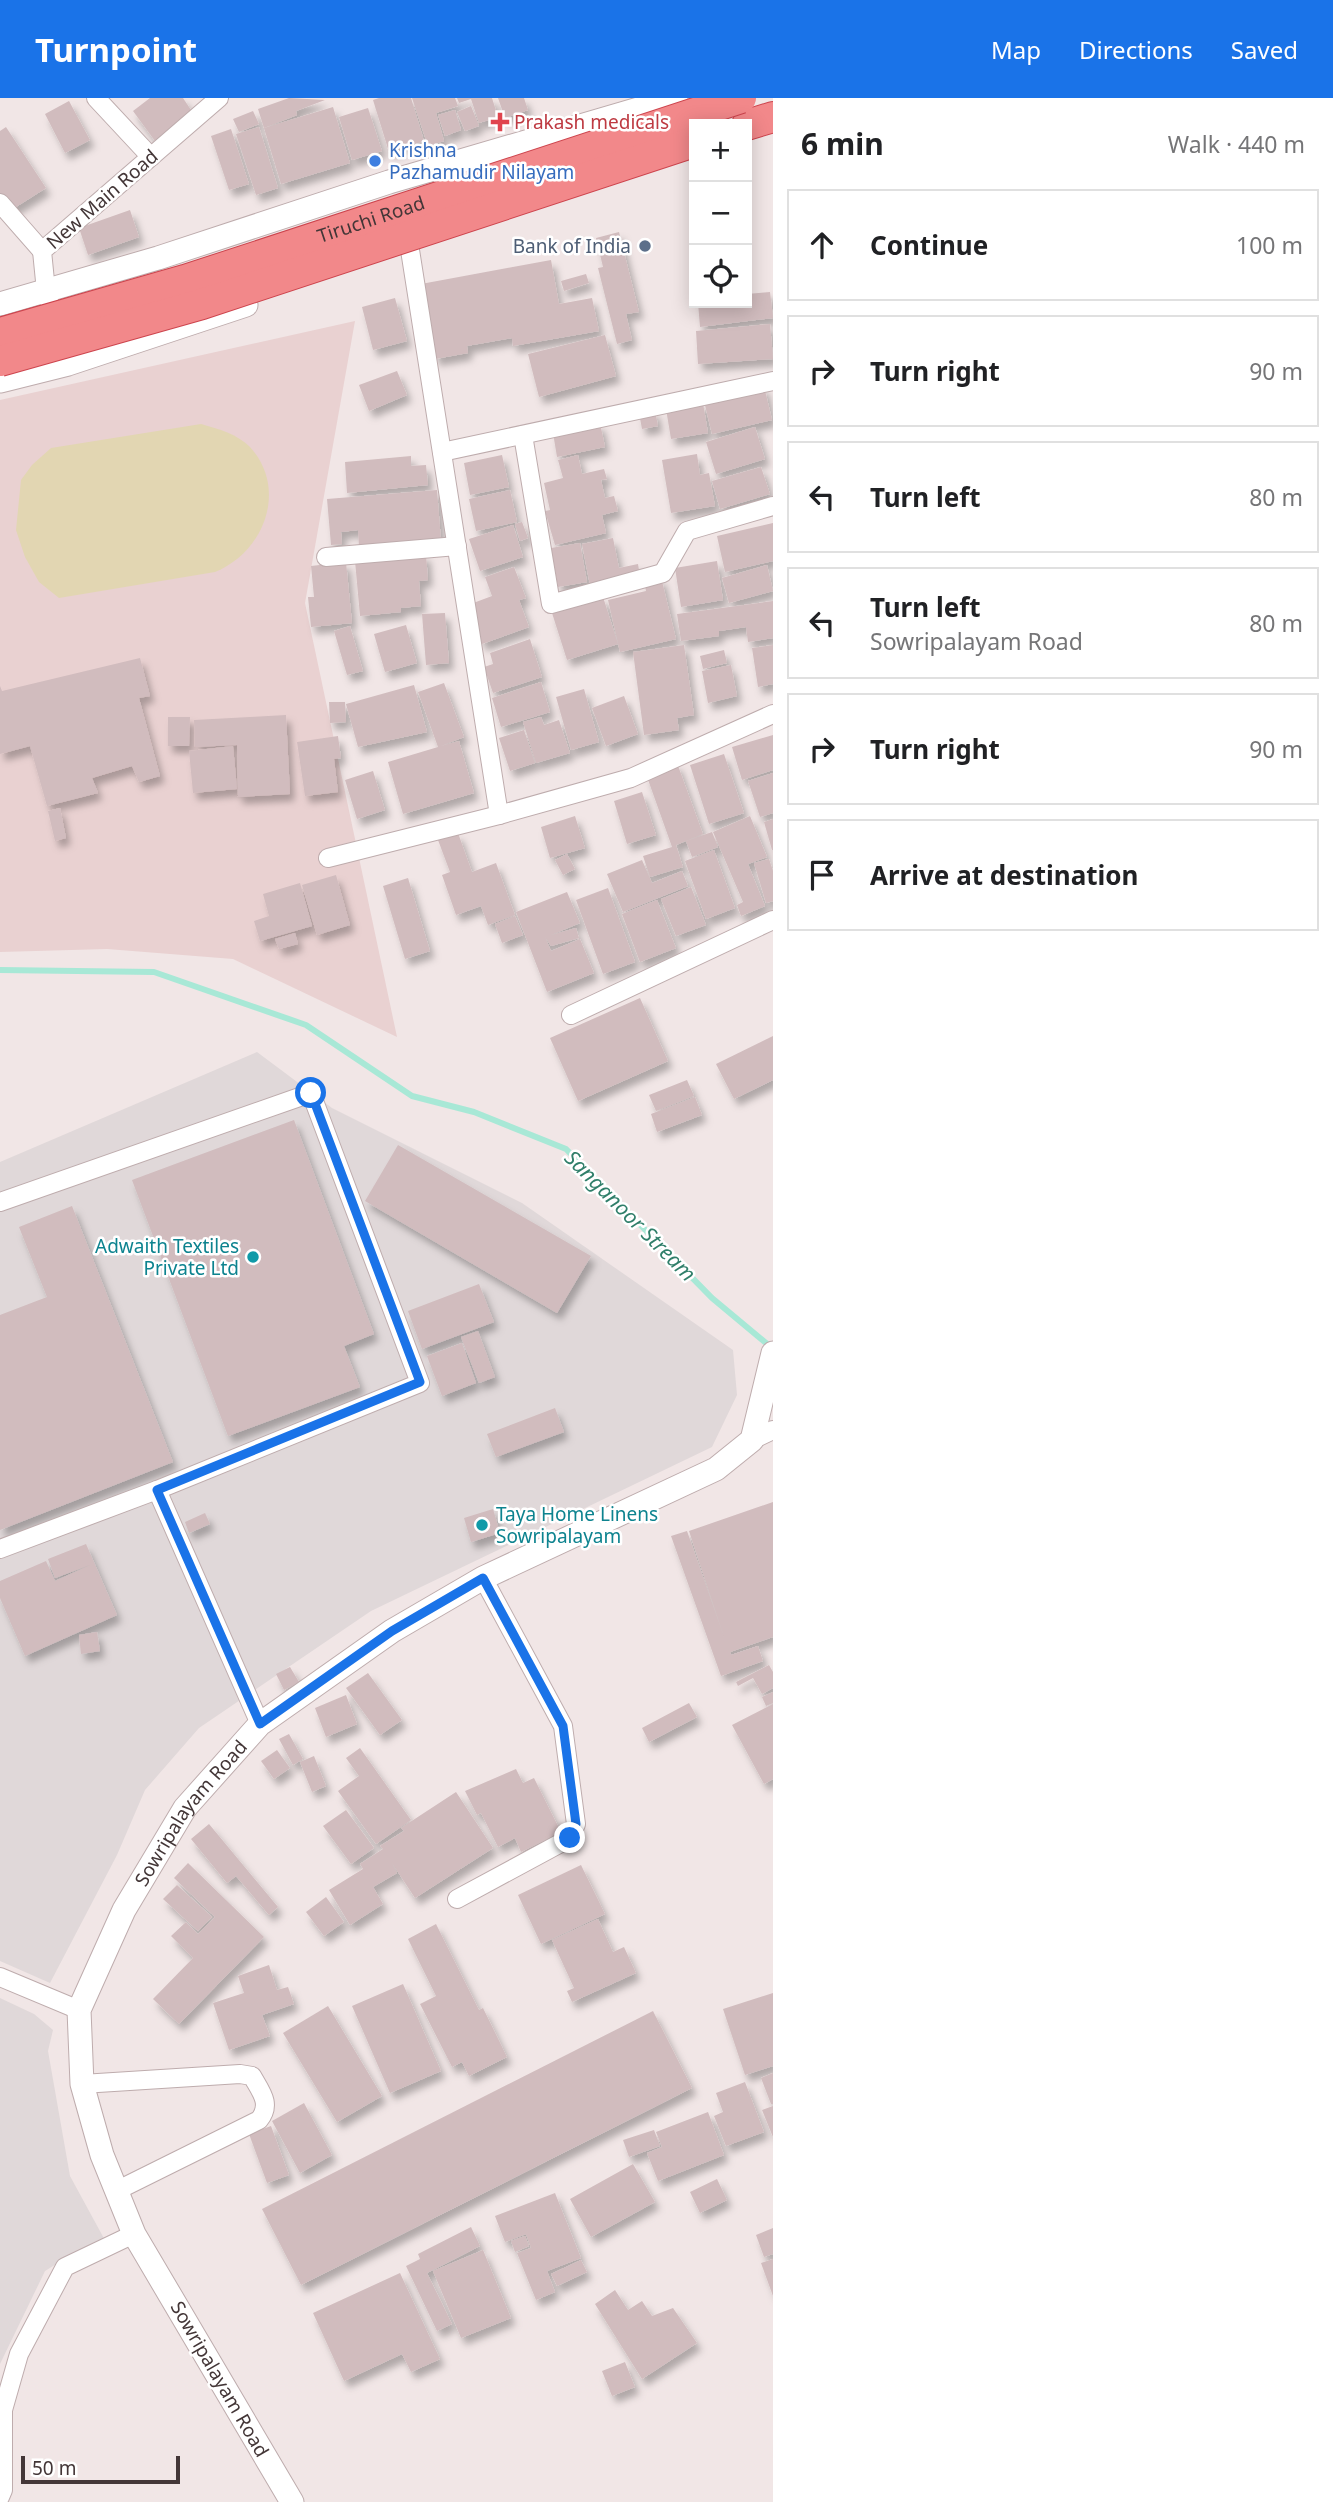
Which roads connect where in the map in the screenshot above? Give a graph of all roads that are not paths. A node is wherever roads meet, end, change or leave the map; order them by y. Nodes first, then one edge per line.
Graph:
1 (96, 98) edge
2 (219, 98) edge
3 (741, 98) edge
4 (667, 99) edge
5 (773, 117) edge
6 (752, 123) edge
7 (773, 131) edge
8 (752, 138) edge
9 (689, 144) edge
10 (151, 157) junction
11 (689, 159) edge
12 (0, 203) edge
13 (410, 250) junction
14 (42, 251) junction
15 (46, 290) junction
16 (0, 304) edge
17 (0, 334) edge
18 (0, 361) edge
19 (68, 365) junction
20 (0, 381) edge
21 (773, 381) edge
22 (523, 435) junction
23 (442, 452) junction
24 (773, 506) edge
25 (457, 546) junction
26 (326, 557) dead end
27 (773, 714) edge
28 (499, 816) junction
29 (328, 858) dead end
30 (773, 920) edge
31 (571, 1015) dead end
32 (0, 1202) edge
33 (772, 1359) edge
34 (773, 1430) edge
35 (752, 1440) junction
36 (157, 1490) junction
37 (0, 1549) edge
38 (483, 1578) junction
39 (260, 1724) junction
40 (457, 1899) dead end
41 (0, 1977) edge
42 (79, 2010) junction
43 (82, 2084) junction
44 (118, 2190) junction
45 (134, 2234) junction
46 (0, 2497) edge
47 (292, 2502) edge

1 - 10 street
2 - 10 street, New Main Road
3 - 17 highway, Tiruchi Road, bridge
4 - 15 street
5 - 6 highway
7 - 8 street
9 - 18 highway, Tiruchi Road, bridge
10 - 14 street, New Main Road
11 - 13 street
12 - 14 street
13 - 19 street
13 - 23 street
14 - 15 street, New Main Road
15 - 16 street
15 - 19 street, New Main Road
19 - 20 street
21 - 22 street
22 - 23 street
22 - 24 street
23 - 25 street
25 - 26 street
25 - 28 street
27 - 28 street
28 - 29 street
30 - 31 street
32 - 36 street
33 - 35 street
34 - 35 street
35 - 38 street, Sowripalayam Road
36 - 37 street
36 - 39 street
38 - 39 street, Sowripalayam Road
38 - 40 street
39 - 42 street, Sowripalayam Road
41 - 42 street
42 - 43 street, Sowripalayam Road
43 - 44 street, Sowripalayam Road
43 - 44 street
44 - 45 street, Sowripalayam Road
45 - 46 street
45 - 47 street, Sowripalayam Road

